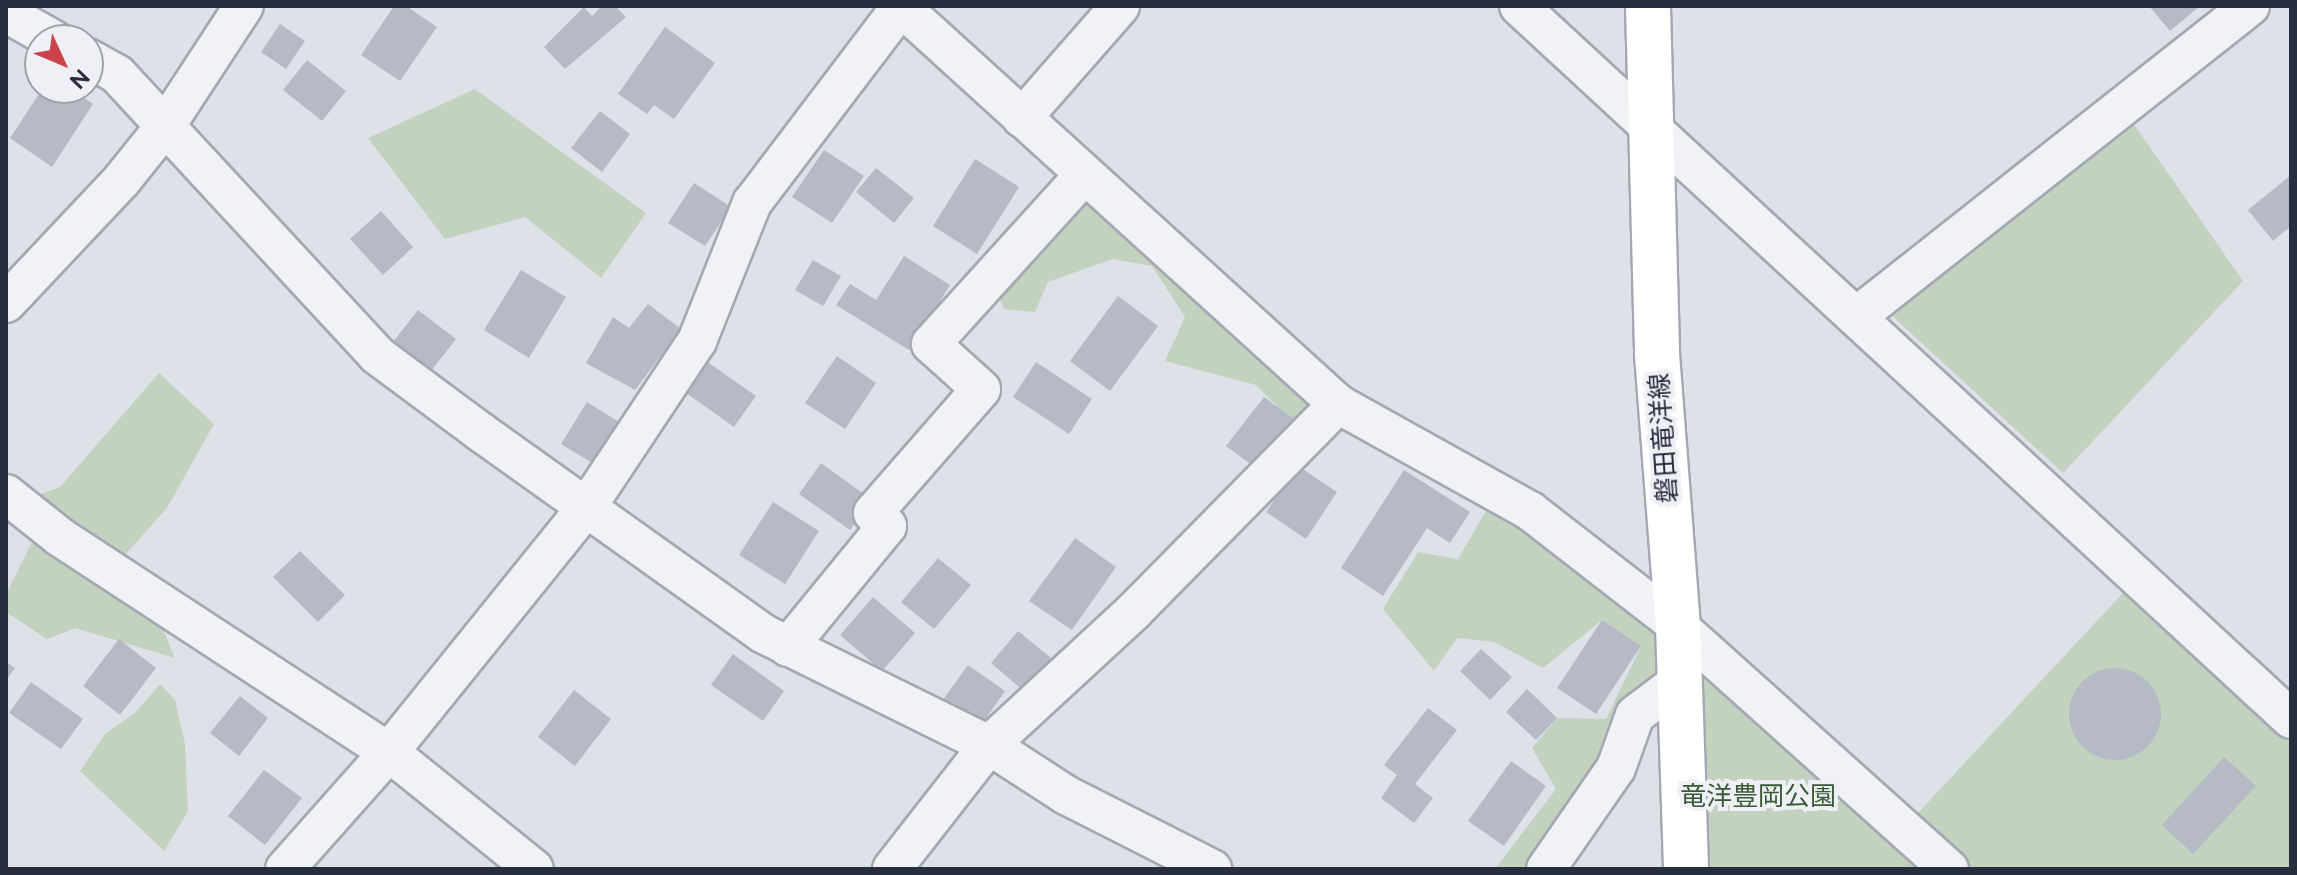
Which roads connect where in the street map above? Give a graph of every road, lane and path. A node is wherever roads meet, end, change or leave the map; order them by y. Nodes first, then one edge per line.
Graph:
1 (244, 6) edge
2 (1120, 6) edge
3 (1519, 6) edge
4 (1648, 6) edge
5 (2250, 6) edge
6 (900, 7) edge
7 (6, 13) edge
8 (26, 24) edge
9 (104, 67) edge
10 (1022, 118) junction
11 (166, 125) junction
12 (1652, 129) junction
13 (1084, 175) junction
14 (6, 303) edge
15 (1856, 317) junction
16 (1338, 404) junction
17 (6, 494) edge
18 (586, 508) junction
19 (1678, 626) junction
20 (788, 647) junction
21 (1676, 684) junction
22 (2291, 719) edge
23 (989, 745) junction
24 (389, 752) junction
25 (285, 869) edge
26 (534, 869) edge
27 (892, 869) edge
28 (1212, 869) edge
29 (1546, 869) edge
30 (1686, 869) edge
31 (1949, 869) edge

1 - 11 street
2 - 10 street
3 - 12 street
4 - 12 main road, 磐田竜洋線
5 - 15 street
6 - 10 street
6 - 18 street
7 - 8 street
9 - 11 street
10 - 13 street
11 - 14 street
11 - 18 street
12 - 15 street
12 - 19 main road, 磐田竜洋線
13 - 16 street
13 - 20 street
15 - 22 street
16 - 19 street
16 - 23 street
17 - 24 street
18 - 20 street
18 - 24 street
19 - 21 main road, 磐田竜洋線
19 - 31 street
20 - 23 street
21 - 29 street
21 - 30 main road, 磐田竜洋線
23 - 27 street
23 - 28 street
24 - 25 street
24 - 26 street

